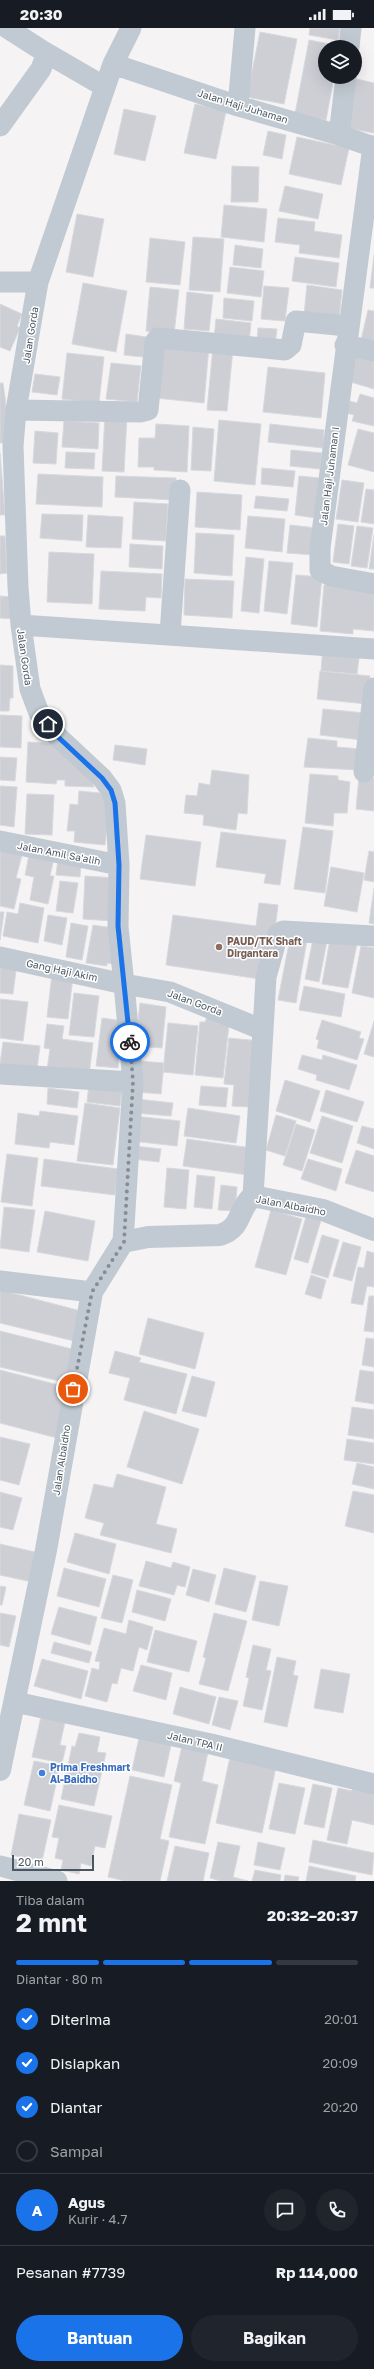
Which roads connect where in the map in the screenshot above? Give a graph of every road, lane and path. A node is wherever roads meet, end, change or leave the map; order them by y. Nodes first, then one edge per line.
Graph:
1 (9, 28) edge
2 (131, 28) edge
3 (244, 28) edge
4 (351, 28) edge
5 (350, 40) edge
6 (43, 51) junction
7 (114, 64) junction
8 (345, 84) edge
9 (105, 87) junction
10 (238, 106) junction
11 (0, 126) edge
12 (339, 134) junction
13 (373, 147) edge
14 (0, 282) edge
15 (38, 282) junction
16 (346, 335) junction
17 (374, 351) edge
18 (16, 410) junction
19 (180, 490) dead end
20 (374, 584) edge
21 (21, 625) junction
22 (170, 634) junction
23 (374, 649) edge
24 (374, 688) edge
25 (364, 772) dead end
26 (0, 841) edge
27 (119, 865) junction
28 (374, 936) edge
29 (0, 957) edge
30 (124, 984) junction
31 (263, 1030) junction
32 (0, 1074) edge
33 (133, 1082) junction
34 (253, 1196) junction
35 (374, 1230) edge
36 (124, 1242) junction
37 (0, 1281) edge
38 (92, 1292) junction
39 (15, 1702) junction
40 (0, 1770) edge
41 (374, 1784) edge
42 (0, 1866) edge
43 (58, 1881) edge

1 - 6 street
2 - 7 street, Jalan Gorda
3 - 10 street
4 - 5 street
6 - 9 street
6 - 11 street
7 - 9 street, Jalan Gorda
7 - 10 street, Jalan Haji Juhaman
8 - 12 street
9 - 15 street, Jalan Gorda
10 - 12 street, Jalan Haji Juhaman
12 - 13 street, Jalan Haji Juhaman
13 - 16 street
14 - 15 street
15 - 18 street, Jalan Gorda
16 - 17 street
16 - 18 street
16 - 20 street, Jalan Haji Juhaman I
18 - 21 street, Jalan Gorda
19 - 22 street
21 - 22 street
21 - 27 street, Jalan Gorda
22 - 23 street
24 - 25 street
26 - 27 street, Jalan Amil Sa'alih
27 - 30 street, Jalan Gorda
28 - 31 street
29 - 30 street, Gang Haji Akim
30 - 31 street, Jalan Gorda
30 - 33 street
31 - 34 street
32 - 33 street
33 - 36 street
34 - 35 street, Jalan Albaidho
34 - 36 street, Jalan Albaidho
36 - 38 street, Jalan Albaidho
37 - 38 street
38 - 39 street, Jalan Albaidho
39 - 40 street, Jalan Albaidho
39 - 41 street, Jalan TPA II
42 - 43 street

